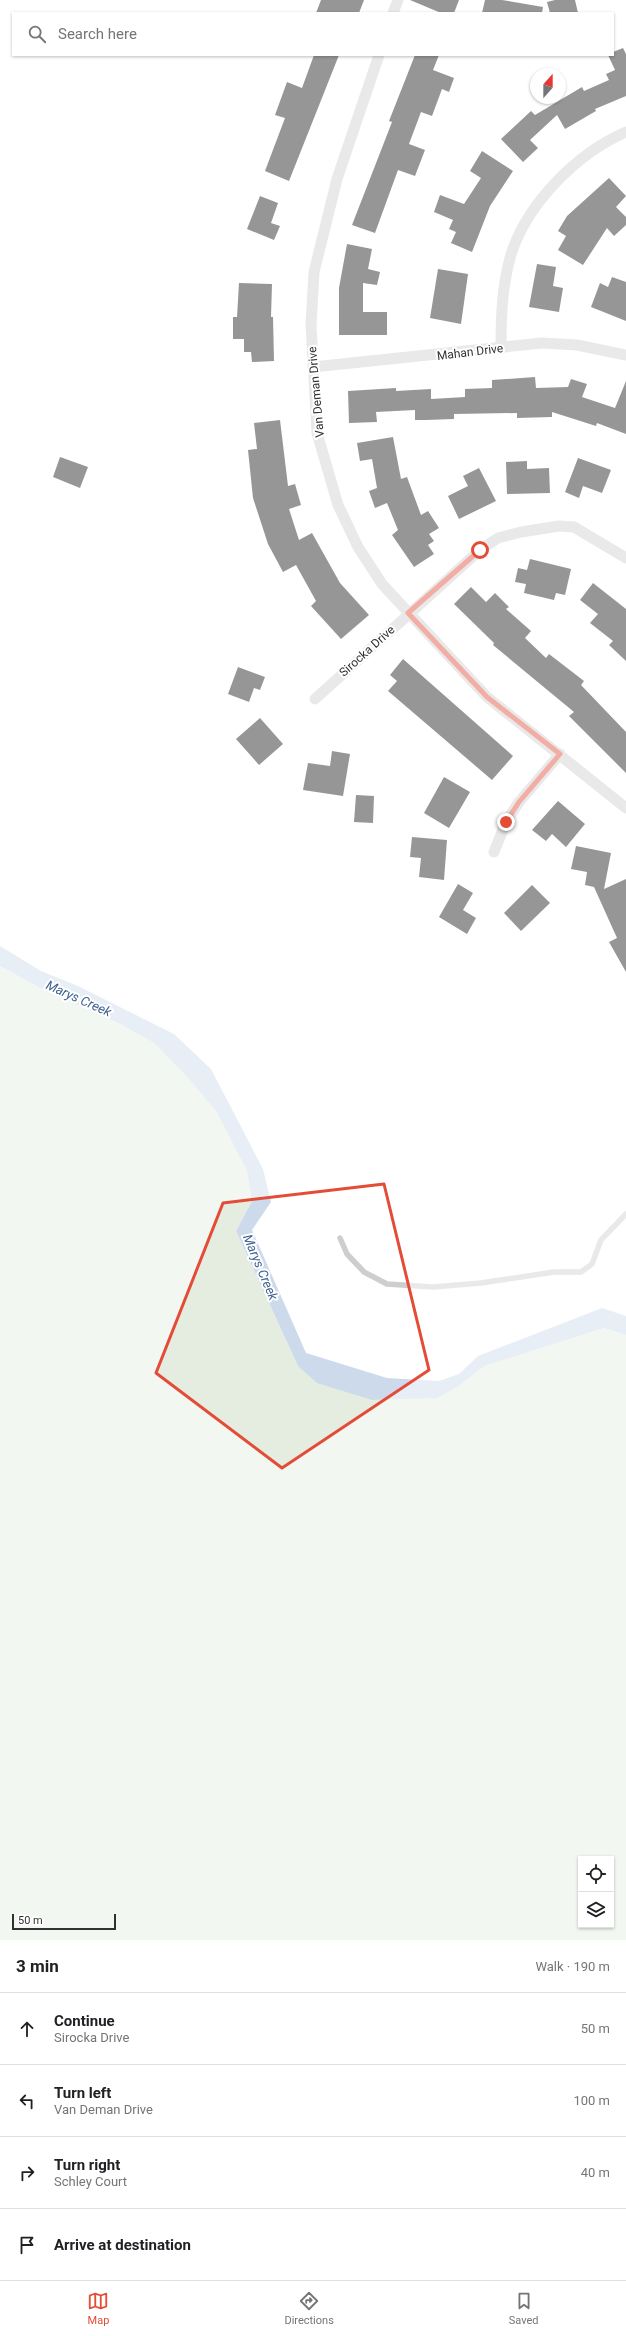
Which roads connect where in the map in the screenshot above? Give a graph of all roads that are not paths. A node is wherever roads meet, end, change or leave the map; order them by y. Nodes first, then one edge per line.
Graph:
1 (398, 0) edge
2 (393, 12) edge
3 (379, 56) edge
4 (626, 132) edge
5 (501, 348) junction
6 (626, 356) edge
7 (313, 367) junction
8 (626, 558) edge
9 (408, 613) junction
10 (315, 699) dead end
11 (560, 754) junction
12 (626, 808) edge
13 (494, 852) dead end
14 (626, 1214) edge
15 (340, 1238) dead end

1 - 2 street
3 - 7 street, Van Deman Drive
4 - 5 street
5 - 6 street, Mahan Drive
5 - 7 street, Mahan Drive
7 - 9 street, Van Deman Drive
8 - 9 street, Sirocka Drive
9 - 10 street, Sirocka Drive
9 - 11 street, Van Deman Drive
11 - 12 street, Van Deman Drive
11 - 13 street
14 - 15 lane

